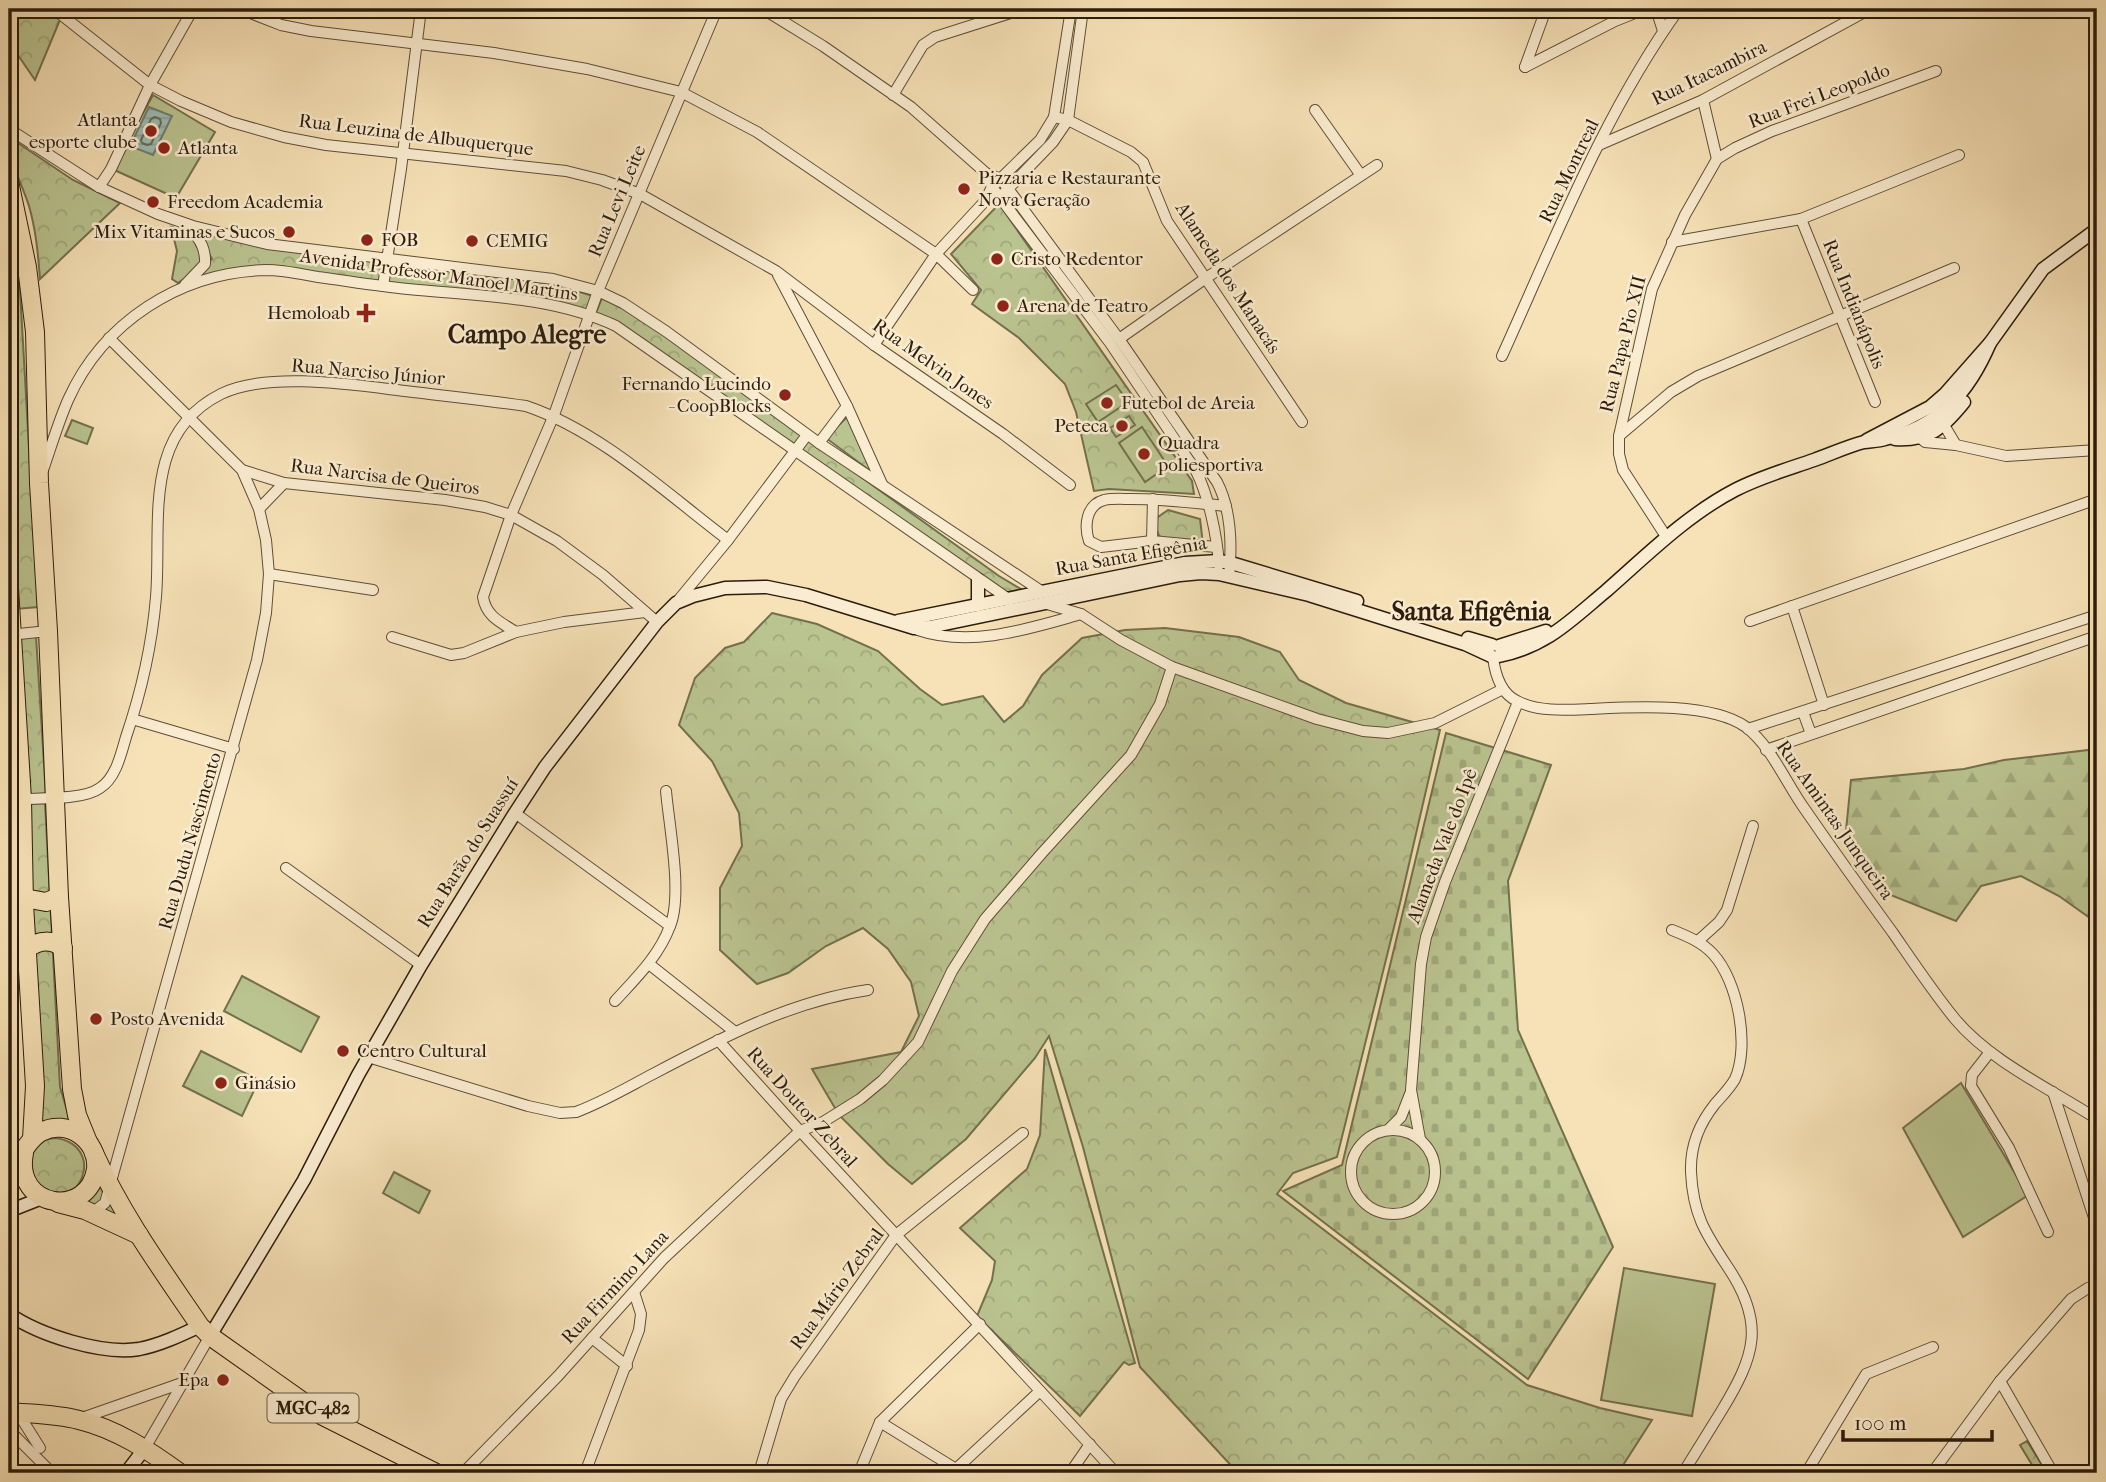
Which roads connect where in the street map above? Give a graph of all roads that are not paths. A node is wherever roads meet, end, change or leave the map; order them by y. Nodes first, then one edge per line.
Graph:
1 (54, 9) edge
2 (192, 9) edge
3 (240, 9) edge
4 (421, 9) edge
5 (717, 9) edge
6 (763, 9) edge
7 (1023, 9) edge
8 (1071, 9) edge
9 (1083, 9) edge
10 (1546, 9) edge
11 (1645, 9) edge
12 (1656, 9) edge
13 (1679, 9) edge
14 (1870, 9) edge
15 (1663, 31) junction
16 (418, 44) junction
17 (1936, 72) dead end
18 (150, 85) junction
19 (681, 92) junction
20 (893, 95) junction
21 (1703, 100) junction
22 (1315, 110) dead end
23 (1054, 117) junction
24 (1068, 120) junction
25 (9, 129) edge
26 (1598, 146) junction
27 (403, 153) junction
28 (1959, 155) dead end
29 (1717, 159) junction
30 (1377, 165) dead end
31 (987, 174) junction
32 (1360, 174) junction
33 (1001, 179) junction
34 (9, 181) edge
35 (99, 187) junction
36 (992, 187) junction
37 (1009, 189) junction
38 (640, 194) junction
39 (1000, 197) junction
40 (985, 201) junction
41 (1801, 219) junction
42 (185, 223) junction
43 (2097, 229) edge
44 (1672, 242) junction
45 (936, 254) junction
46 (387, 259) junction
47 (1954, 268) dead end
48 (776, 271) junction
49 (1206, 278) junction
50 (184, 286) junction
51 (383, 286) junction
52 (973, 290) dead end
53 (598, 291) junction
54 (590, 313) junction
55 (1840, 316) junction
56 (109, 338) junction
57 (1119, 339) junction
58 (1990, 343) junction
59 (874, 345) junction
60 (1502, 356) dead end
61 (1874, 402) dead end
62 (847, 406) junction
63 (554, 415) junction
64 (188, 416) junction
65 (1937, 416) junction
66 (1302, 422) dead end
67 (1915, 428) junction
68 (807, 435) junction
69 (1619, 436) junction
70 (1864, 442) junction
71 (820, 443) junction
72 (1956, 445) junction
73 (2097, 450) edge
74 (796, 451) junction
75 (242, 470) junction
76 (39, 483) junction
77 (284, 483) junction
78 (883, 485) junction
79 (1070, 485) dead end
80 (1153, 499) junction
81 (2097, 499) edge
82 (1208, 504) junction
83 (1226, 506) junction
84 (259, 509) junction
85 (511, 514) junction
86 (1667, 538) junction
87 (728, 540) junction
88 (1152, 541) junction
89 (1216, 547) junction
90 (1225, 562) junction
91 (269, 574) junction
92 (1224, 576) junction
93 (978, 580) junction
94 (9, 588) edge
95 (373, 590) dead end
96 (1044, 597) junction
97 (1008, 600) junction
98 (676, 603) junction
99 (978, 605) junction
100 (1792, 606) junction
101 (1022, 608) junction
102 (645, 612) junction
103 (1081, 614) junction
104 (2097, 615) edge
105 (1750, 621) dead end
106 (657, 622) junction
107 (894, 622) junction
108 (914, 628) junction
109 (48, 631) junction
110 (516, 632) junction
111 (2049, 632) junction
112 (10, 635) edge
113 (2097, 636) edge
114 (392, 637) dead end
115 (2055, 650) junction
116 (1495, 654) junction
117 (1172, 667) junction
118 (1503, 688) junction
119 (1518, 702) junction
120 (1824, 705) junction
121 (1803, 712) junction
122 (132, 719) junction
123 (1748, 729) junction
124 (1811, 734) junction
125 (234, 749) junction
126 (1766, 750) junction
127 (666, 791) dead end
128 (55, 797) junction
129 (22, 799) junction
130 (515, 813) junction
131 (1754, 825) dead end
132 (286, 868) dead end
133 (17, 896) edge
134 (60, 897) junction
135 (670, 926) junction
136 (1672, 930) dead end
137 (1698, 941) junction
138 (28, 948) junction
139 (63, 948) junction
140 (649, 964) junction
141 (421, 965) junction
142 (868, 990) dead end
143 (615, 1000) dead end
144 (735, 1032) junction
145 (718, 1040) junction
146 (1990, 1052) junction
147 (368, 1057) junction
148 (1411, 1090) junction
149 (2053, 1092) junction
150 (2097, 1119) edge
151 (1389, 1129) junction
152 (800, 1131) junction
153 (1023, 1133) dead end
154 (1420, 1139) junction
155 (28, 1146) junction
156 (91, 1147) junction
157 (9, 1174) edge
158 (110, 1187) junction
159 (48, 1200) junction
160 (9, 1211) edge
161 (92, 1213) junction
162 (2097, 1227) edge
163 (2048, 1232) dead end
164 (897, 1235) junction
165 (139, 1236) junction
166 (2097, 1286) edge
167 (634, 1292) junction
168 (9, 1314) edge
169 (980, 1324) junction
170 (207, 1330) junction
171 (592, 1338) junction
172 (1933, 1347) dead end
173 (627, 1366) junction
174 (2000, 1381) junction
175 (182, 1383) junction
176 (1040, 1391) junction
177 (13, 1412) edge
178 (78, 1420) junction
179 (880, 1422) junction
180 (9, 1430) edge
181 (1090, 1444) junction
182 (40, 1448) dead end
183 (145, 1448) junction
184 (956, 1471) edge
185 (52, 1473) edge
186 (126, 1473) edge
187 (180, 1473) edge
188 (436, 1473) edge
189 (463, 1473) edge
190 (585, 1473) edge
191 (759, 1473) edge
192 (859, 1473) edge
193 (1070, 1473) edge
194 (1116, 1473) edge
195 (1683, 1473) edge
196 (1806, 1473) edge
197 (1932, 1473) edge
198 (2053, 1473) edge

1 - 18 street, Rua Leuzina de Albuquerque
2 - 18 street
3 - 16 street
4 - 16 street
5 - 19 street, Rua Levi Leite
6 - 20 street
7 - 20 street
8 - 23 street
9 - 24 street
10 - 11 street
12 - 15 street
13 - 15 street, Rua Montreal
14 - 21 street, Rua Itacambira
15 - 26 street, Rua Montreal
16 - 19 street
16 - 27 street
17 - 29 street, Rua Frei Leopoldo
18 - 27 street, Rua Leuzina de Albuquerque
18 - 35 street
19 - 38 street, Rua Levi Leite
19 - 45 street
20 - 31 street
21 - 26 street, Rua Itacambira
21 - 29 street
22 - 32 street
23 - 24 street, Alameda dos Manacás
23 - 33 street
24 - 37 street
24 - 49 street, Alameda dos Manacás
25 - 35 street, Avenida Professor Manoel Martins
26 - 60 street, Rua Montreal
27 - 38 street, Rua Leuzina de Albuquerque
27 - 46 street
28 - 41 street
29 - 44 street, Rua Papa Pio XII
30 - 32 street
31 - 33 street
31 - 36 street
32 - 49 street
33 - 36 street
33 - 37 street
34 - 76 highway, MGC-482
35 - 42 street, Avenida Professor Manoel Martins
36 - 39 street
36 - 40 street
37 - 39 street
37 - 57 street
38 - 48 street, Rua Melvin Jones
38 - 53 street, Rua Levi Leite
39 - 40 street
39 - 82 street
40 - 45 street
41 - 44 street
41 - 55 street, Rua Indianápolis
42 - 46 street, Avenida Professor Manoel Martins
42 - 50 street
43 - 58 main road
44 - 69 street, Rua Papa Pio XII
45 - 52 street
45 - 59 street
46 - 51 street
46 - 53 street, Avenida Professor Manoel Martins
47 - 55 street
48 - 59 street, Rua Melvin Jones
48 - 62 street
49 - 57 street
49 - 66 street, Alameda dos Manacás
50 - 51 street, Avenida Professor Manoel Martins
50 - 56 street, Avenida Professor Manoel Martins
51 - 54 street, Avenida Professor Manoel Martins
53 - 54 street, Rua Levi Leite
53 - 68 street, Avenida Professor Manoel Martins
54 - 63 street, Rua Levi Leite
54 - 74 street, Avenida Professor Manoel Martins
55 - 61 street, Rua Indianápolis
55 - 69 street
56 - 64 street
56 - 76 street, Avenida Professor Manoel Martins
57 - 83 street
58 - 65 main road
58 - 65 main road
59 - 79 street, Rua Melvin Jones
62 - 71 street
62 - 78 street
63 - 64 street, Rua Narciso Júnior
63 - 85 street, Rua Levi Leite
63 - 87 street, Rua Narciso Júnior
64 - 75 street
64 - 122 street, Rua Narciso Júnior
65 - 67 main road
65 - 67 main road
65 - 72 street
67 - 70 main road
67 - 70 main road
67 - 72 street
68 - 71 street, Avenida Professor Manoel Martins
68 - 74 street, Rua Barão do Suassuí
69 - 86 street, Rua Papa Pio XII
70 - 86 main road
71 - 78 street, Avenida Professor Manoel Martins
72 - 73 street
74 - 87 street, Rua Barão do Suassuí
74 - 93 street, Avenida Professor Manoel Martins
75 - 77 street, Rua Narcisa de Queiros
75 - 84 street, Rua Dudu Nascimento
76 - 109 highway, MGC-482
77 - 84 street
77 - 85 street, Rua Narcisa de Queiros
78 - 96 street, Avenida Professor Manoel Martins
80 - 82 street
80 - 88 street
80 - 88 street
81 - 100 street
82 - 83 street
82 - 89 street
83 - 90 street
84 - 91 street, Rua Dudu Nascimento
85 - 102 street, Rua Narcisa de Queiros
85 - 110 street, Rua Levi Leite
86 - 116 main road
87 - 98 street, Rua Barão do Suassuí
88 - 89 street
89 - 90 street
90 - 92 street
90 - 96 main road, Rua Santa Efigênia
90 - 116 main road, Rua Santa Efigênia
91 - 95 street
91 - 125 street, Rua Dudu Nascimento
92 - 96 main road, Rua Santa Efigênia
92 - 116 main road, Rua Santa Efigênia
93 - 97 street, Avenida Professor Manoel Martins
93 - 99 main road
94 - 112 highway
96 - 97 main road, Rua Santa Efigênia
96 - 101 main road, Rua Santa Efigênia
96 - 103 street, Avenida Professor Manoel Martins
97 - 99 main road, Rua Santa Efigênia
97 - 101 street, Avenida Professor Manoel Martins
98 - 106 main road, Rua Barão do Suassuí
98 - 107 main road, Rua Santa Efigênia
99 - 107 main road, Rua Santa Efigênia
100 - 105 street
100 - 120 street
101 - 108 main road, Rua Santa Efigênia
102 - 106 street, Rua Narcisa de Queiros
102 - 110 street
103 - 108 street
103 - 117 street, Avenida Professor Manoel Martins
104 - 111 street
106 - 130 main road, Rua Barão do Suassuí
107 - 108 main road, Rua Santa Efigênia
109 - 112 street
109 - 128 highway, MGC-482
110 - 114 street
111 - 115 street
111 - 120 street
112 - 129 highway
113 - 115 street
115 - 124 street
116 - 118 street
117 - 118 street, Avenida Professor Manoel Martins
117 - 152 street, Rua Firmino Lana
118 - 119 street
119 - 123 street, Rua Amintas Junqueira
119 - 148 street, Alameda Vale do Ipê
120 - 121 street
121 - 123 street
121 - 124 street
122 - 125 street
122 - 128 street, Rua Narciso Júnior
123 - 126 street, Rua Amintas Junqueira
124 - 126 street
125 - 158 street, Rua Dudu Nascimento
126 - 146 street, Rua Amintas Junqueira
127 - 135 street
128 - 129 street, Rua Narciso Júnior
128 - 134 highway, MGC-482
129 - 133 highway
130 - 135 street
130 - 141 main road, Rua Barão do Suassuí
131 - 137 street
132 - 141 street
133 - 134 highway
133 - 138 highway
134 - 139 highway, MGC-482
135 - 140 street
136 - 137 street
137 - 195 street
138 - 139 highway
138 - 155 highway
139 - 156 highway, MGC-482
140 - 143 street
140 - 144 street
141 - 147 main road, Rua Barão do Suassuí
142 - 144 street
144 - 145 street
145 - 147 street
145 - 152 street, Rua Doutor Zebral
146 - 149 street, Rua Amintas Junqueira
146 - 163 street
147 - 170 main road, Rua Barão do Suassuí
148 - 151 street, Alameda Vale do Ipê
148 - 154 street, Alameda Vale do Ipê
149 - 150 street, Rua Amintas Junqueira
149 - 162 street
151 - 154 street
151 - 154 street
152 - 164 street, Rua Doutor Zebral
152 - 167 street, Rua Firmino Lana
153 - 164 street, Rua Mário Zebral
155 - 156 highway
155 - 157 highway
155 - 159 highway
156 - 158 highway, MGC-482
156 - 159 highway, MGC-482
158 - 161 street, Rua Dudu Nascimento
158 - 165 highway, MGC-482
159 - 160 main road
159 - 161 highway
161 - 165 highway
164 - 169 street, Rua Doutor Zebral
164 - 191 street, Rua Mário Zebral
165 - 170 highway, MGC-482
166 - 174 street
167 - 171 street, Rua Firmino Lana
167 - 173 street
168 - 170 main road
169 - 176 street, Rua Doutor Zebral
169 - 179 street
170 - 175 street, Rua Barão do Suassuí
170 - 188 highway, MGC-482
171 - 173 street
171 - 189 street, Rua Firmino Lana
172 - 196 street
173 - 190 street
174 - 197 street
174 - 198 street
175 - 178 street
175 - 183 street, Rua Barão do Suassuí
176 - 181 street, Rua Doutor Zebral
176 - 184 street
177 - 178 highway
177 - 182 street
178 - 183 highway
179 - 184 street
179 - 192 street
180 - 185 street
181 - 193 street
181 - 194 street, Rua Doutor Zebral
183 - 186 main road
183 - 187 highway

